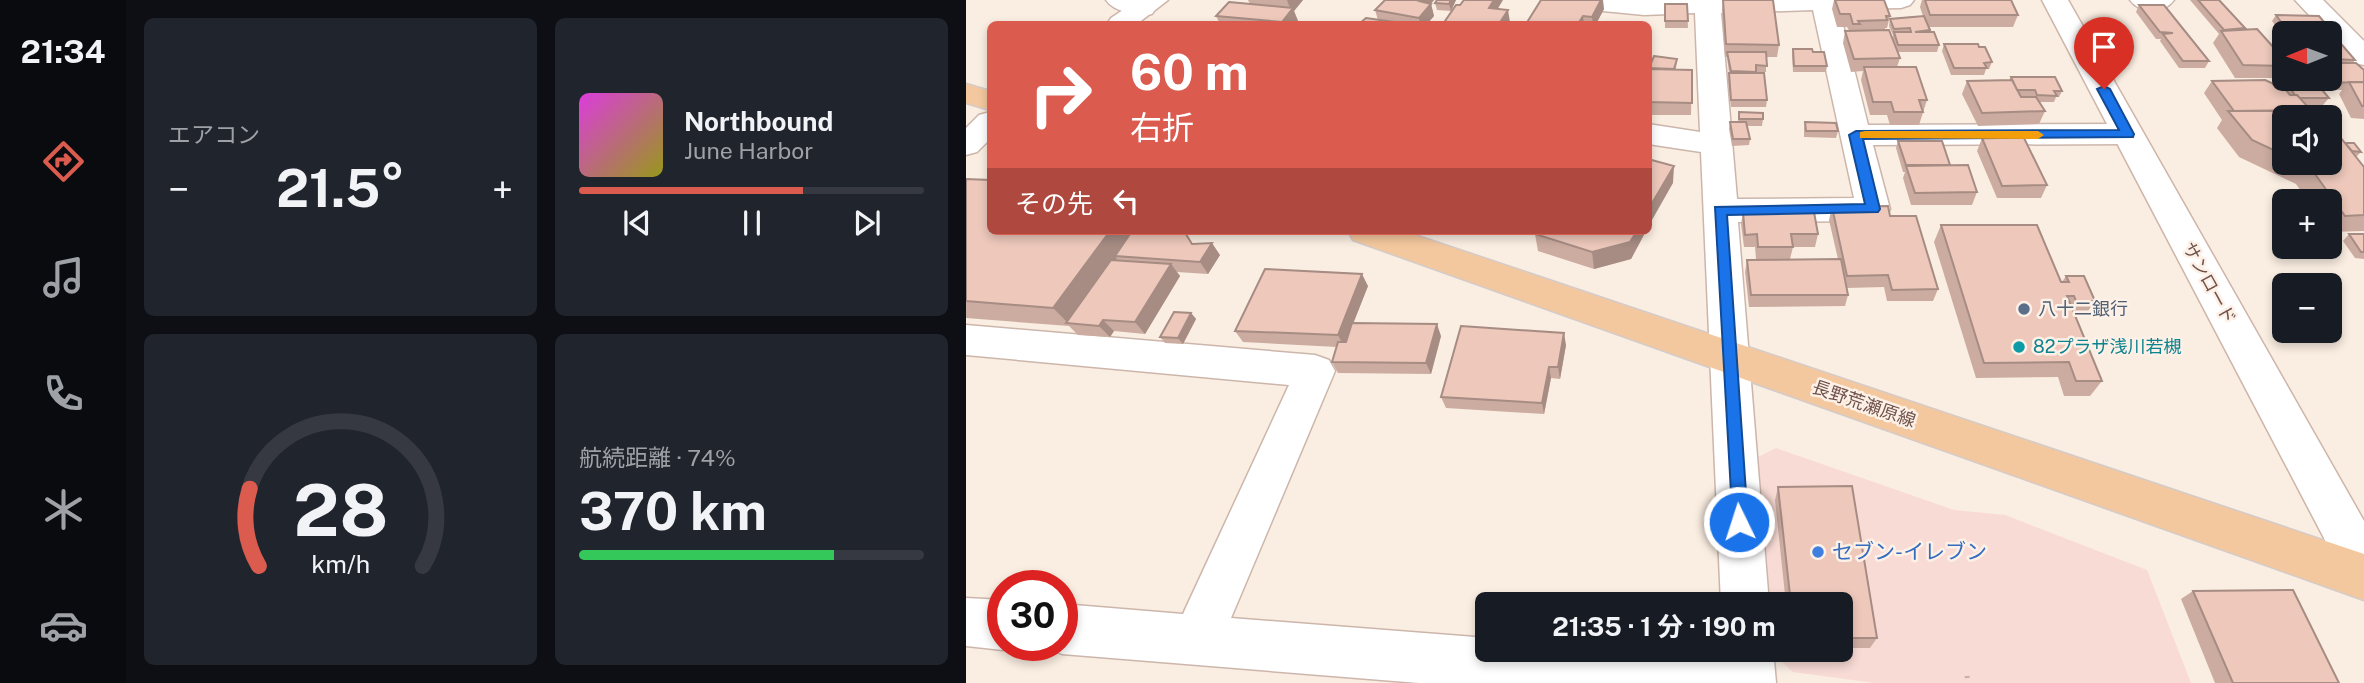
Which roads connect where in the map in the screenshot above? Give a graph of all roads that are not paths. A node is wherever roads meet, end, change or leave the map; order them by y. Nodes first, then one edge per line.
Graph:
1 (1572, 0) edge
2 (1901, 0) edge
3 (2055, 0) edge
4 (2143, 0) edge
5 (2161, 0) edge
6 (2308, 0) edge
7 (1831, 2) edge
8 (1139, 3) edge
9 (1708, 7) junction
10 (1123, 21) edge
11 (2364, 57) edge
12 (966, 93) edge
13 (987, 100) edge
14 (987, 125) edge
15 (2128, 134) junction
16 (1652, 135) edge
17 (1856, 135) junction
18 (1716, 144) junction
19 (966, 145) edge
20 (1720, 211) junction
21 (1376, 235) edge
22 (966, 340) edge
23 (1728, 358) junction
24 (2364, 566) edge
25 (2364, 577) edge
26 (1744, 592) edge
27 (966, 622) edge
28 (987, 624) edge
29 (1078, 630) edge
30 (1197, 639) junction
31 (1749, 662) edge
32 (1730, 683) edge
33 (1750, 683) edge

1 - 9 street
2 - 7 street
3 - 15 street, サンロード
4 - 5 street
6 - 11 street
7 - 9 street
7 - 17 street
8 - 10 street
9 - 18 street
12 - 13 main road
14 - 19 street
15 - 17 street
15 - 24 street, サンロード
16 - 18 street
17 - 20 street
18 - 20 street
20 - 23 street
21 - 23 main road, 長野荒瀬原線
22 - 30 street
23 - 25 main road, 長野荒瀬原線
23 - 26 street
27 - 28 street
29 - 30 street
30 - 32 street
31 - 33 street

